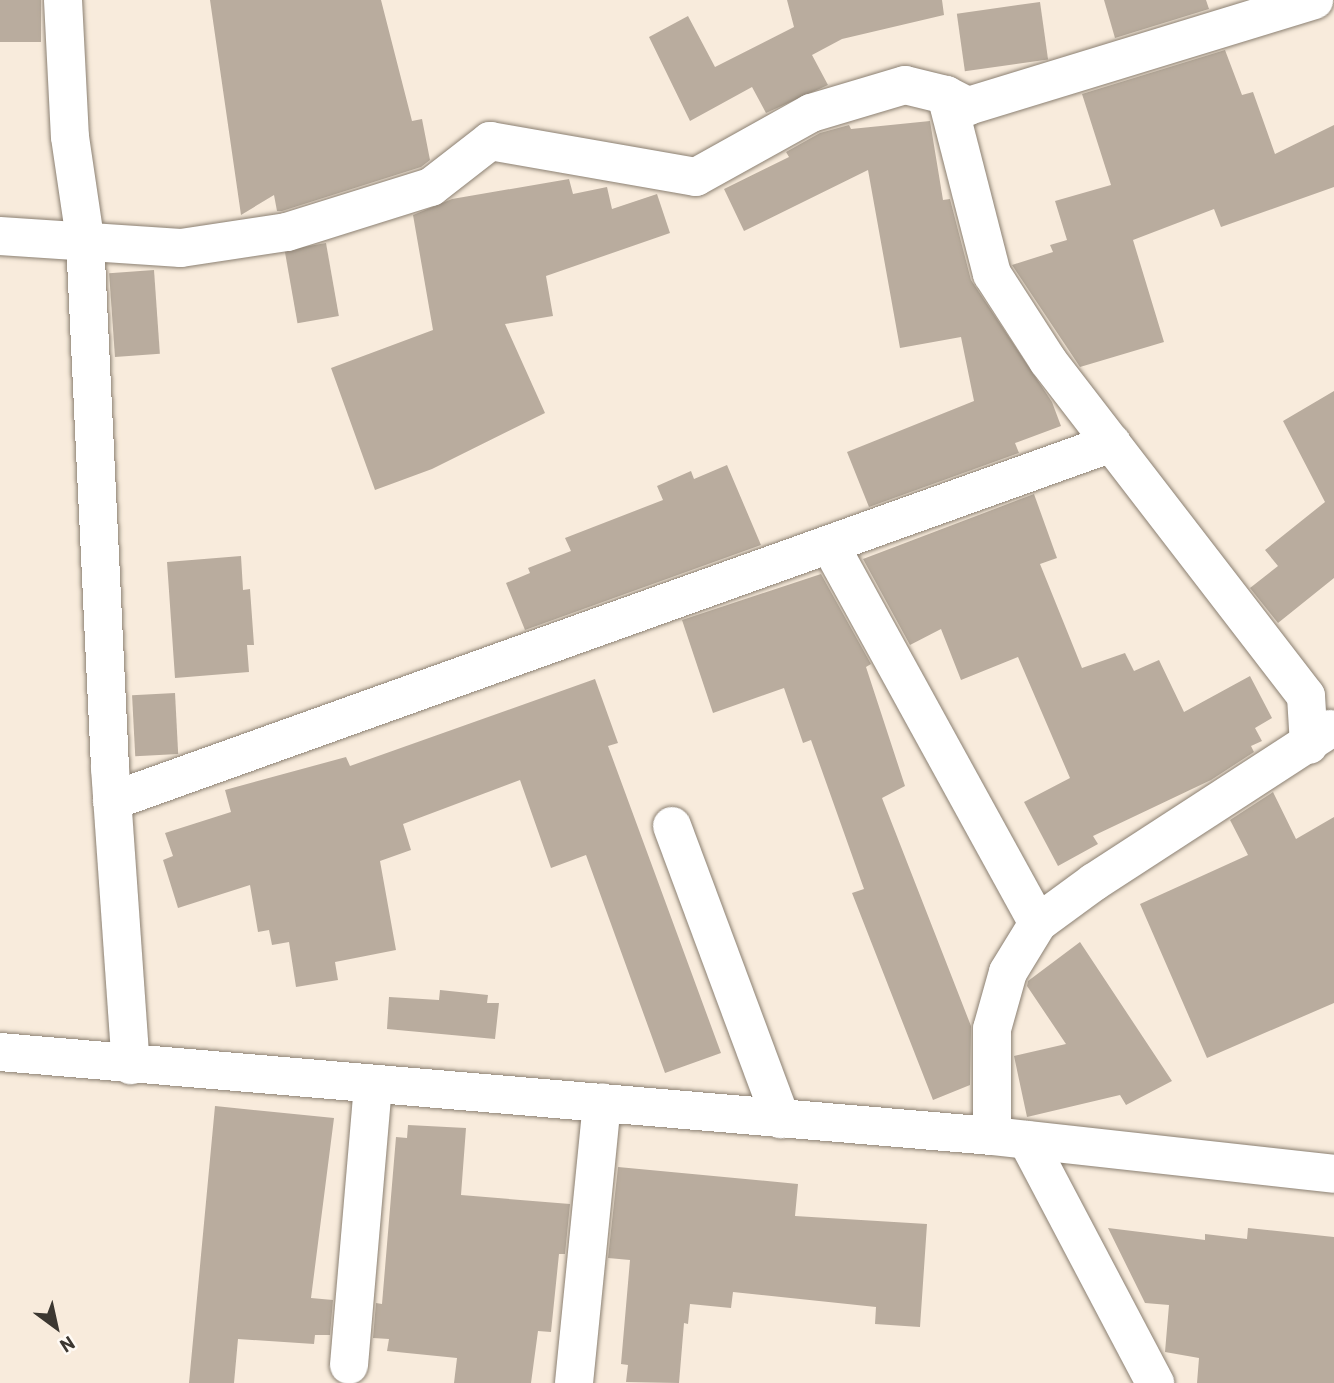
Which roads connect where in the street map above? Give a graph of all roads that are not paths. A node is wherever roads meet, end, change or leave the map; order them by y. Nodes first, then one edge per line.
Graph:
1 (63, 0) edge
2 (1314, 0) edge
3 (1327, 0) edge
4 (1334, 1) edge
5 (946, 95) junction
6 (0, 236) edge
7 (85, 239) junction
8 (1112, 443) junction
9 (831, 547) junction
10 (1321, 735) edge
11 (113, 801) junction
12 (672, 826) dead end
13 (1038, 923) junction
14 (0, 1052) edge
15 (131, 1065) junction
16 (373, 1084) junction
17 (602, 1102) junction
18 (781, 1119) junction
19 (1010, 1138) junction
20 (1334, 1174) edge
21 (349, 1365) dead end
22 (574, 1383) edge
23 (1155, 1383) edge

1 - 7 street
2 - 5 street
3 - 4 street
5 - 7 street
5 - 8 street
6 - 7 street
7 - 11 street
8 - 9 street
8 - 10 street
9 - 11 street
9 - 13 street
10 - 13 street
11 - 15 street
12 - 18 street
13 - 19 street
14 - 15 street
15 - 16 street
16 - 17 street
16 - 21 street
17 - 18 street
17 - 22 street
18 - 19 street
19 - 20 street
19 - 23 street

